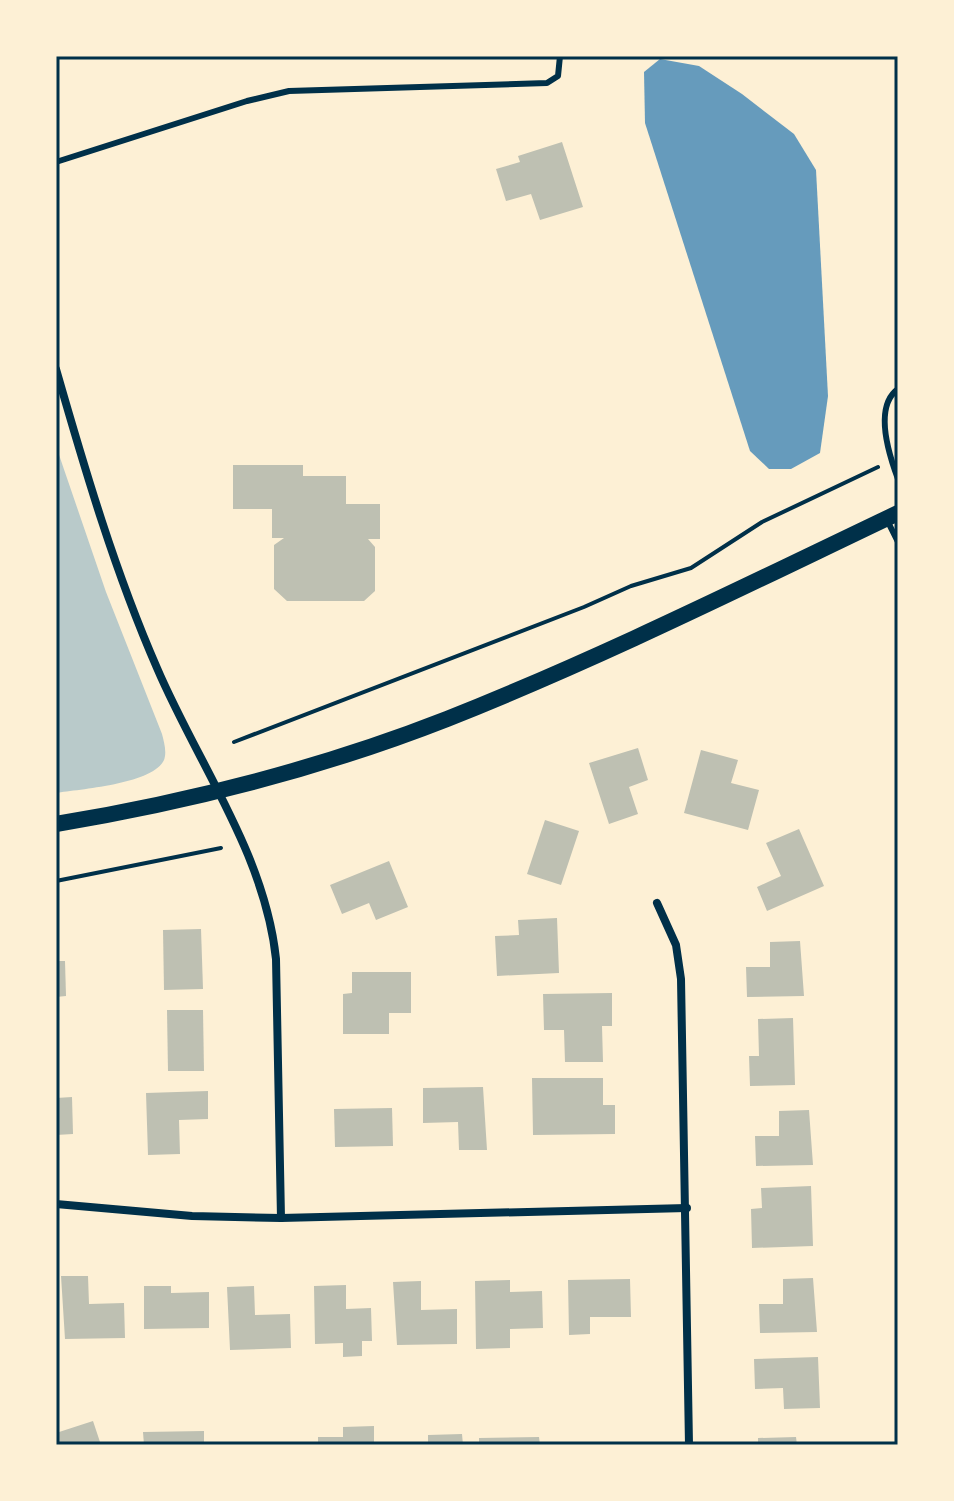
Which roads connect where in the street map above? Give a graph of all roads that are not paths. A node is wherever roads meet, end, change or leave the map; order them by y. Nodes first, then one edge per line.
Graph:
1 (560, 56) edge
2 (56, 162) edge
3 (56, 369) edge
4 (898, 389) edge
5 (898, 479) edge
6 (892, 516) edge
7 (898, 542) edge
8 (217, 790) junction
9 (56, 824) edge
10 (657, 903) dead end
11 (56, 1204) edge
12 (687, 1208) junction
13 (281, 1218) junction
14 (689, 1445) edge

1 - 2 lane
3 - 8 street
4 - 5 lane
6 - 7 lane
6 - 8 main road
8 - 9 main road
8 - 13 street
10 - 12 street
11 - 13 street
12 - 13 street
12 - 14 street

